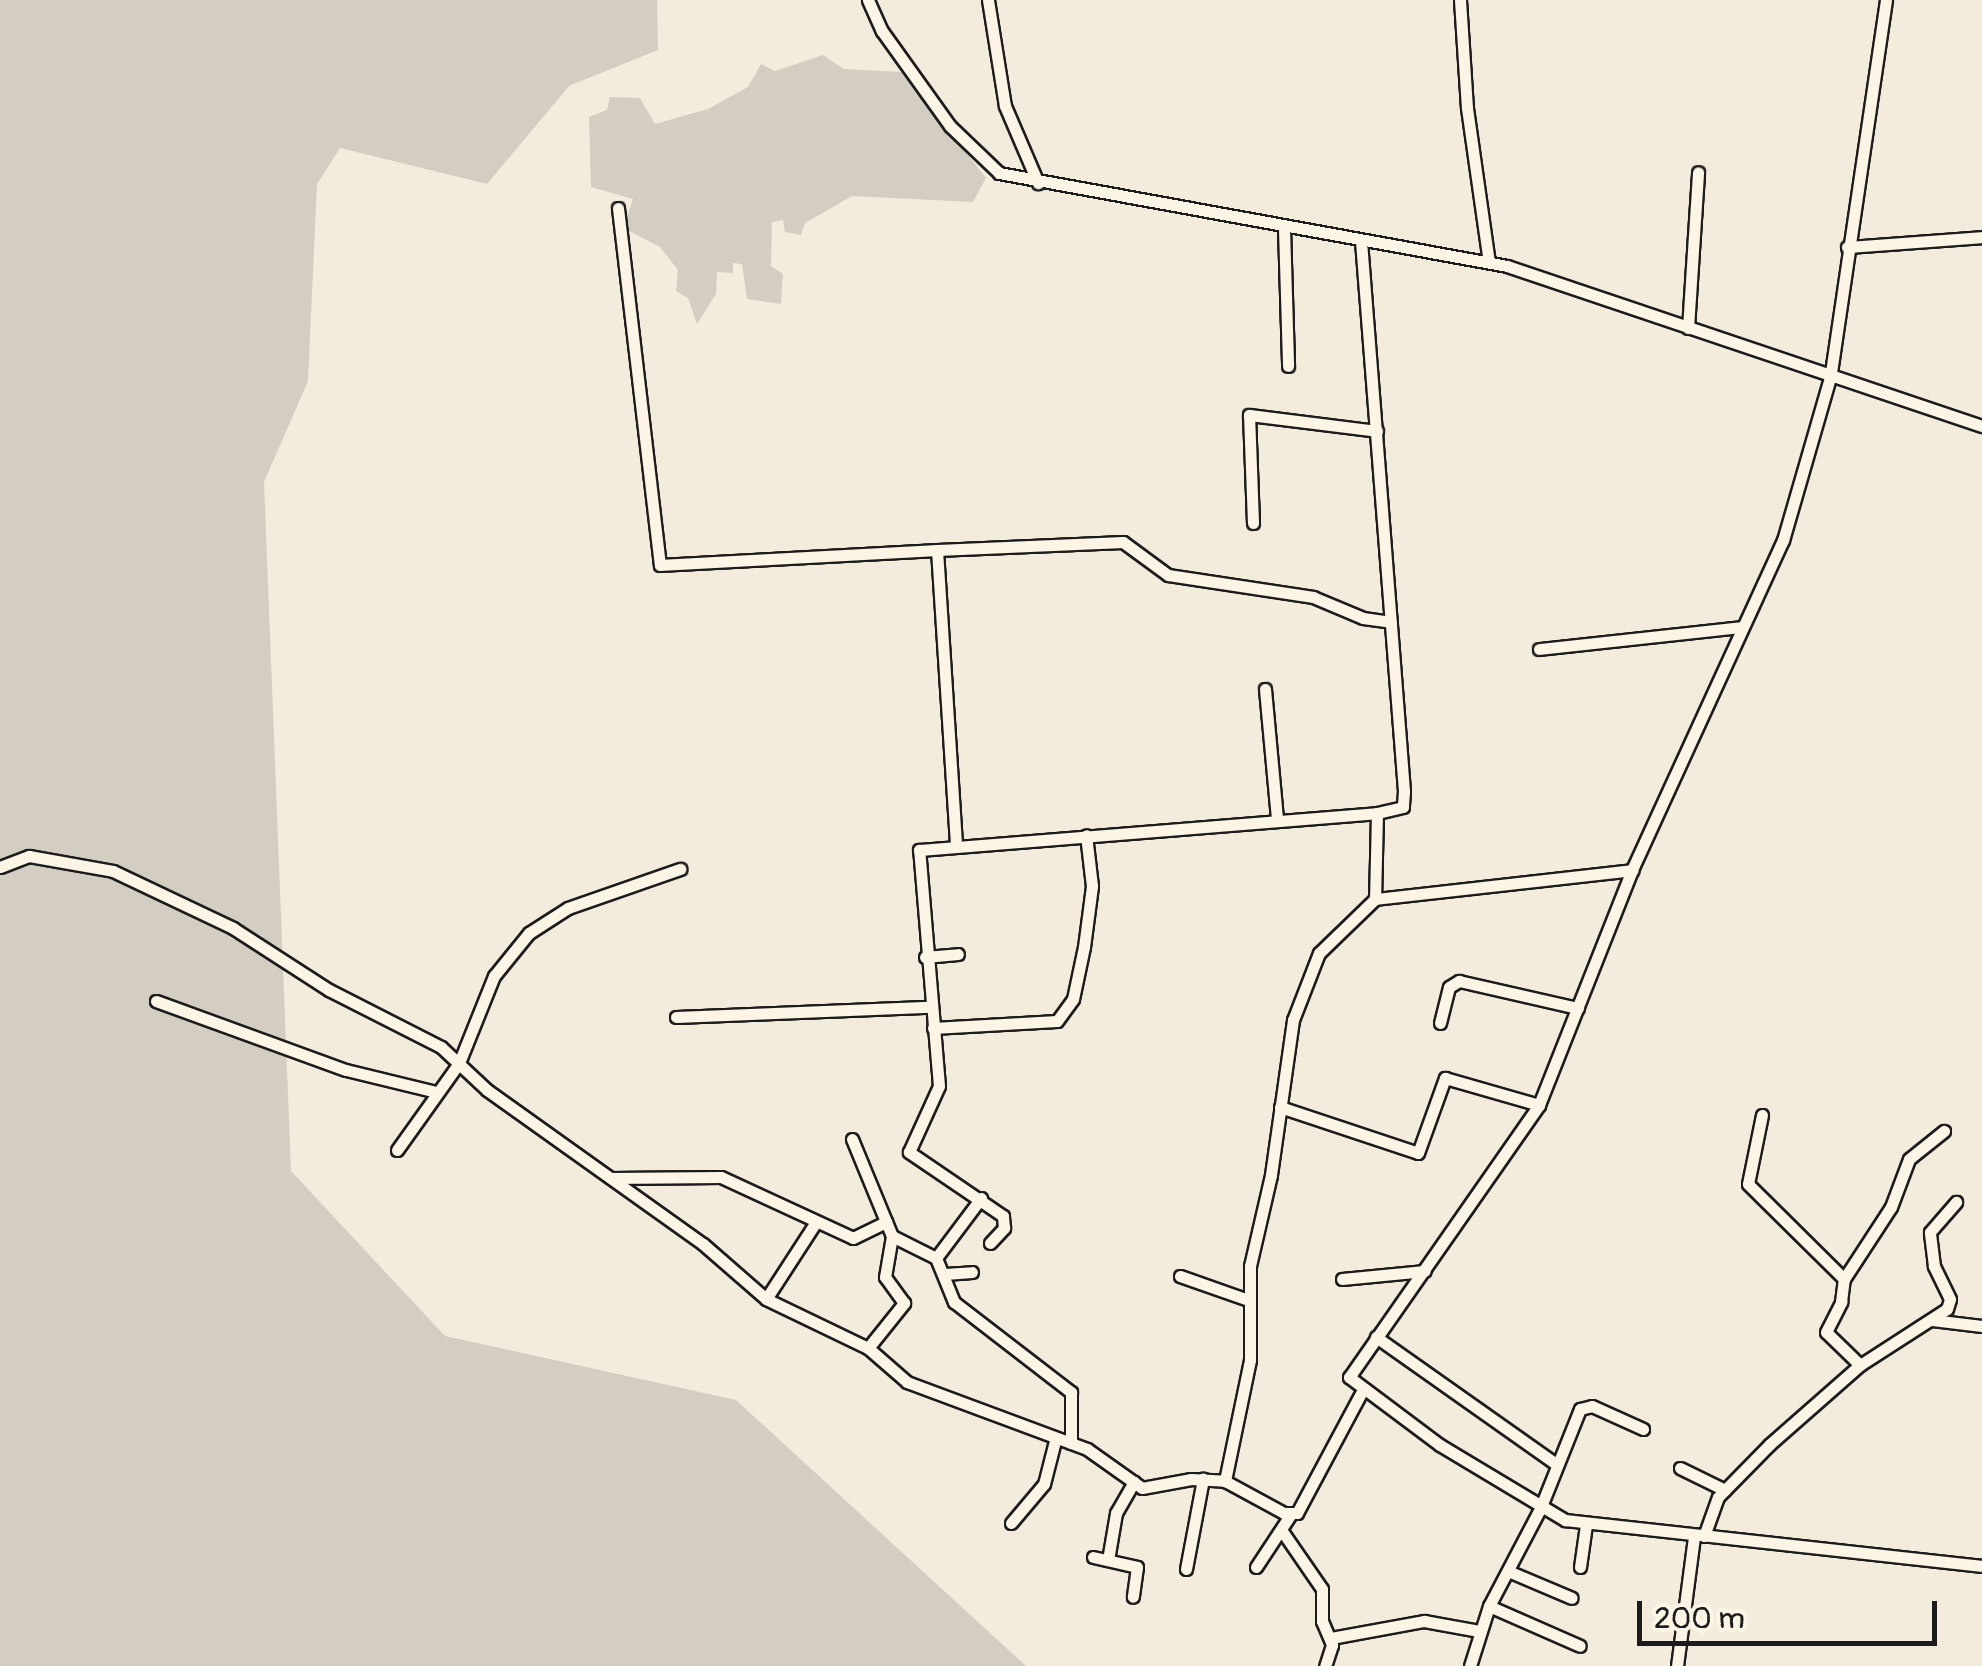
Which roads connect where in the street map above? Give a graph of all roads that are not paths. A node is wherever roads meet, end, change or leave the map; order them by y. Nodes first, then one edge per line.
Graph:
1 (868, 0) edge
2 (988, 0) edge
3 (1460, 0) edge
4 (1886, 0) edge
5 (1698, 172) dead end
6 (1038, 183) junction
7 (618, 208) dead end
8 (1284, 228) junction
9 (1982, 238) edge
10 (1361, 241) junction
11 (1846, 247) junction
12 (1490, 262) junction
13 (1688, 328) junction
14 (1288, 366) dead end
15 (1831, 374) junction
16 (1982, 426) edge
17 (1377, 431) junction
18 (1253, 524) dead end
19 (937, 550) junction
20 (1391, 622) junction
21 (1742, 626) junction
22 (1539, 649) dead end
23 (1265, 688) dead end
24 (1377, 813) junction
25 (1277, 819) junction
26 (1086, 835) junction
27 (956, 845) junction
28 (0, 867) edge
29 (680, 868) dead end
30 (1632, 870) junction
31 (1376, 899) junction
32 (958, 954) dead end
33 (925, 956) junction
34 (156, 1001) dead end
35 (930, 1007) junction
36 (1578, 1008) junction
37 (676, 1017) dead end
38 (1440, 1022) dead end
39 (933, 1028) junction
40 (459, 1063) junction
41 (436, 1092) junction
42 (1539, 1105) junction
43 (1280, 1107) junction
44 (1762, 1115) dead end
45 (1944, 1130) dead end
46 (852, 1139) dead end
47 (398, 1150) dead end
48 (611, 1178) junction
49 (981, 1198) junction
50 (1956, 1202) dead end
51 (816, 1222) junction
52 (886, 1222) junction
53 (892, 1236) junction
54 (990, 1243) dead end
55 (936, 1258) junction
56 (1425, 1271) junction
57 (972, 1272) dead end
58 (944, 1274) junction
59 (1180, 1276) dead end
60 (1844, 1278) junction
61 (1342, 1279) dead end
62 (766, 1299) junction
63 (1248, 1300) junction
64 (1932, 1320) junction
65 (1982, 1326) edge
66 (1376, 1337) junction
67 (868, 1348) junction
68 (1860, 1366) junction
69 (1361, 1392) junction
70 (1643, 1429) dead end
71 (1055, 1441) junction
72 (1072, 1443) junction
73 (1556, 1464) junction
74 (1680, 1468) dead end
75 (1204, 1479) junction
76 (1226, 1481) junction
77 (1134, 1482) junction
78 (1725, 1490) junction
79 (1540, 1508) junction
80 (1291, 1514) junction
81 (1011, 1524) dead end
82 (1586, 1525) junction
83 (1282, 1531) junction
84 (1699, 1536) junction
85 (1093, 1558) dead end
86 (1108, 1560) junction
87 (1982, 1566) edge
88 (1256, 1567) dead end
89 (1580, 1567) dead end
90 (1186, 1570) dead end
91 (1508, 1572) junction
92 (1133, 1596) dead end
93 (1572, 1598) dead end
94 (1488, 1606) junction
95 (1478, 1630) junction
96 (1331, 1638) junction
97 (1580, 1646) dead end
98 (1471, 1663) edge
99 (1325, 1666) edge
100 (1485, 1666) edge
101 (1676, 1666) edge

1 - 6 street
2 - 6 street
3 - 12 street
4 - 11 street
5 - 13 street
6 - 8 street
7 - 19 street
8 - 10 street
8 - 14 street
9 - 11 street
10 - 12 street
10 - 17 street
11 - 15 street
12 - 13 street
13 - 15 street
15 - 16 street
15 - 21 street
17 - 18 street
17 - 20 street
19 - 20 street
19 - 27 street
20 - 24 street
21 - 22 street
21 - 30 street
23 - 25 street
24 - 25 street
24 - 31 street
25 - 26 street
26 - 27 street
26 - 39 street
27 - 33 street
28 - 40 street
29 - 40 street
30 - 31 street
30 - 36 street
31 - 43 street
32 - 33 street
33 - 35 street
34 - 41 street
35 - 37 street
35 - 39 street
36 - 38 street
36 - 42 street
39 - 49 street
40 - 41 street
40 - 48 street
41 - 47 street
42 - 43 street
42 - 56 street
43 - 63 street
44 - 60 street
45 - 60 street
46 - 52 street
48 - 51 street
48 - 62 street
49 - 54 street
49 - 55 street
50 - 64 street
51 - 52 street
51 - 62 street
52 - 53 street
53 - 55 street
53 - 67 street
55 - 58 street
56 - 61 street
56 - 66 street
57 - 58 street
58 - 72 street
59 - 63 street
60 - 68 street
62 - 67 street
63 - 76 street
64 - 65 street
64 - 68 street
66 - 69 street
66 - 73 street
67 - 71 street
68 - 78 street
69 - 79 street
69 - 80 street
70 - 73 street
71 - 72 street
71 - 81 street
72 - 77 street
73 - 79 street
74 - 78 street
75 - 76 street
75 - 77 street
75 - 90 street
76 - 80 street
77 - 86 street
78 - 84 street
79 - 82 street
79 - 91 street
80 - 83 street
82 - 84 street
82 - 89 street
83 - 88 street
83 - 96 street
84 - 87 street
84 - 101 street
85 - 86 street
86 - 92 street
91 - 93 street
91 - 94 street
94 - 95 street
94 - 97 street
95 - 96 street
95 - 98 street
96 - 99 street
98 - 100 street

